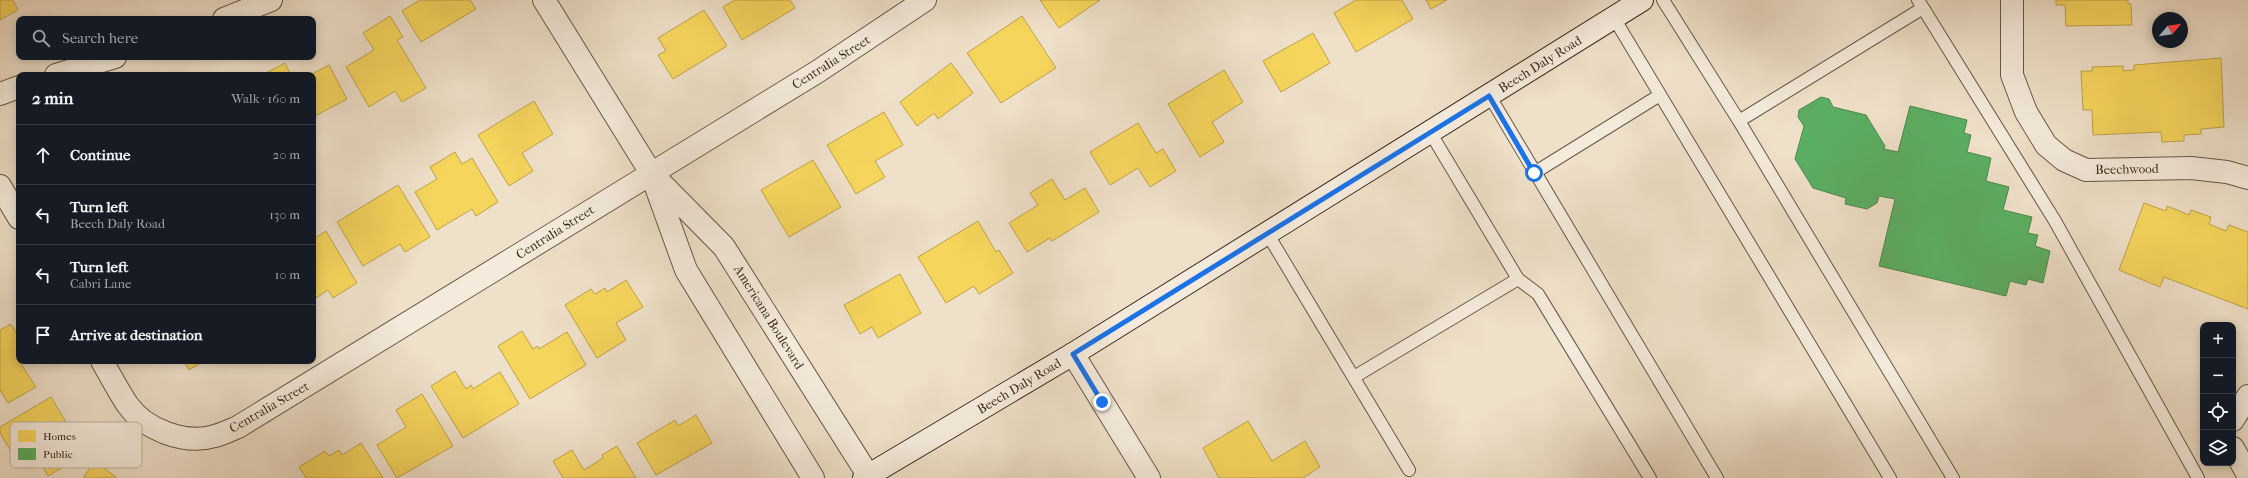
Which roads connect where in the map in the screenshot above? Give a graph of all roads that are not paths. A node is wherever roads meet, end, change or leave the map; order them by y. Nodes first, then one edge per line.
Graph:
1 (271, 0) edge
2 (544, 0) edge
3 (925, 0) edge
4 (1642, 0) edge
5 (1663, 0) edge
6 (2012, 0) edge
7 (1920, 4) edge
8 (231, 16) edge
9 (1614, 18) junction
10 (105, 60) edge
11 (66, 72) edge
12 (16, 88) edge
13 (0, 94) edge
14 (1660, 95) junction
15 (1489, 96) junction
16 (1739, 121) junction
17 (1430, 132) junction
18 (651, 173) junction
19 (1534, 173) junction
20 (2248, 178) edge
21 (0, 186) edge
22 (16, 213) edge
23 (1267, 233) junction
24 (1518, 279) junction
25 (1073, 354) junction
26 (104, 364) edge
27 (1354, 377) junction
28 (2248, 396) edge
29 (2236, 415) edge
30 (2236, 453) edge
31 (1409, 470) dead end
32 (2248, 475) edge
33 (866, 477) edge
34 (813, 478) edge
35 (1149, 478) edge
36 (1650, 478) edge
37 (1717, 478) edge
38 (1890, 478) edge
39 (1953, 478) edge
40 (2198, 478) edge

1 - 8 street
2 - 18 street, Americana Boulevard
3 - 18 street, Centralia Street
4 - 9 street, Beech Daly Road
5 - 16 lane
6 - 20 street, Beechwood
7 - 16 lane
7 - 40 lane
9 - 14 lane
9 - 15 street, Beech Daly Road
10 - 11 street
12 - 13 street
14 - 19 lane
14 - 38 lane
15 - 17 street, Beech Daly Road
15 - 19 lane
16 - 39 lane
17 - 23 street, Beech Daly Road
17 - 24 lane
18 - 26 street, Centralia Street
18 - 33 street, Americana Boulevard
18 - 34 street, Americana Boulevard
19 - 37 lane
21 - 22 street
23 - 25 street, Beech Daly Road
23 - 27 lane
24 - 27 lane
24 - 36 lane
25 - 33 street, Beech Daly Road
25 - 35 street
27 - 31 lane
28 - 29 street
30 - 32 street

